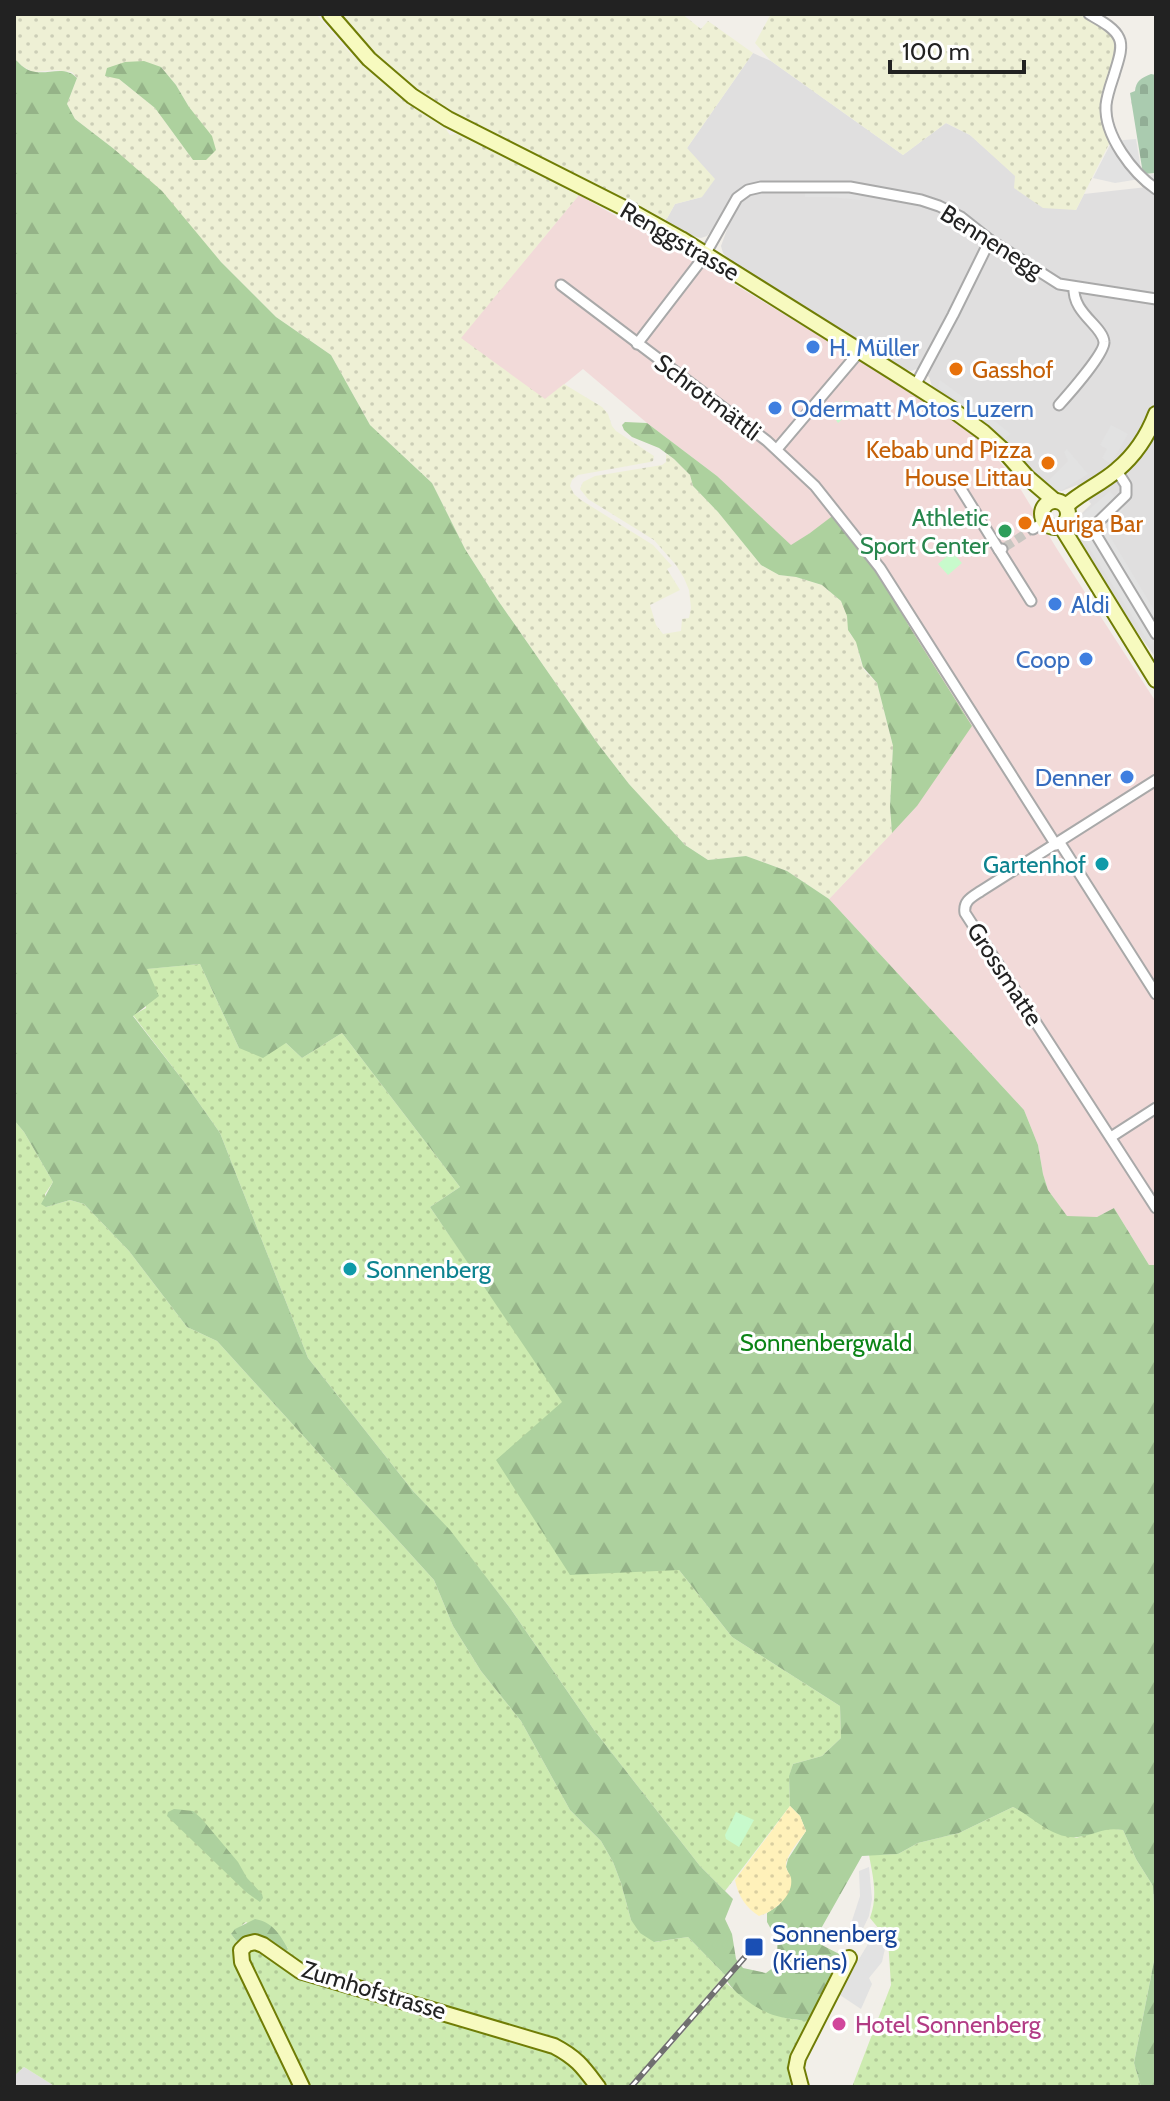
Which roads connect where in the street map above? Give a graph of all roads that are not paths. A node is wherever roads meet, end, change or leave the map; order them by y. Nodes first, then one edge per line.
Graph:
1 (330, 14) edge
2 (1089, 14) edge
3 (1156, 189) edge
4 (990, 240) junction
5 (705, 254) junction
6 (561, 285) dead end
7 (1074, 287) junction
8 (1156, 299) edge
9 (637, 344) junction
10 (860, 351) junction
11 (915, 386) junction
12 (1059, 405) dead end
13 (1156, 414) edge
14 (777, 449) junction
15 (1117, 471) junction
16 (1027, 477) junction
17 (956, 481) dead end
18 (1061, 504) junction
19 (1040, 521) junction
20 (1061, 526) junction
21 (1031, 601) dead end
22 (1156, 634) edge
23 (1152, 664) edge
24 (1156, 680) edge
25 (1156, 780) edge
26 (1058, 844) junction
27 (1156, 994) edge
28 (1156, 1108) edge
29 (1111, 1137) junction
30 (1156, 1208) edge
31 (849, 1958) dead end
32 (302, 2087) edge
33 (598, 2087) edge
34 (801, 2087) edge

1 - 5 main road, Renggstrasse
2 - 3 street
4 - 5 street, Bennenegg
4 - 7 street, Bennenegg
4 - 11 street
5 - 9 street, Schrotmättli
5 - 10 main road, Renggstrasse
6 - 9 street, Schrotmättli
7 - 8 street, Bennenegg
7 - 12 street
9 - 14 street, Schrotmättli
10 - 11 main road, Renggstrasse
10 - 14 street, Schrotmättli
11 - 16 main road, Renggstrasse
13 - 15 main road
14 - 26 street, Schrotmättli
15 - 18 main road
15 - 22 street
16 - 18 main road, Renggstrasse
16 - 19 main road, Renggstrasse
17 - 21 street
18 - 19 main road
18 - 20 main road
19 - 20 main road
20 - 23 main road
23 - 24 main road
25 - 26 street, Grossmatte
26 - 27 street
26 - 29 street, Grossmatte
28 - 29 street
29 - 30 street, Grossmatte
31 - 34 main road
32 - 33 main road, Zumhofstrasse

